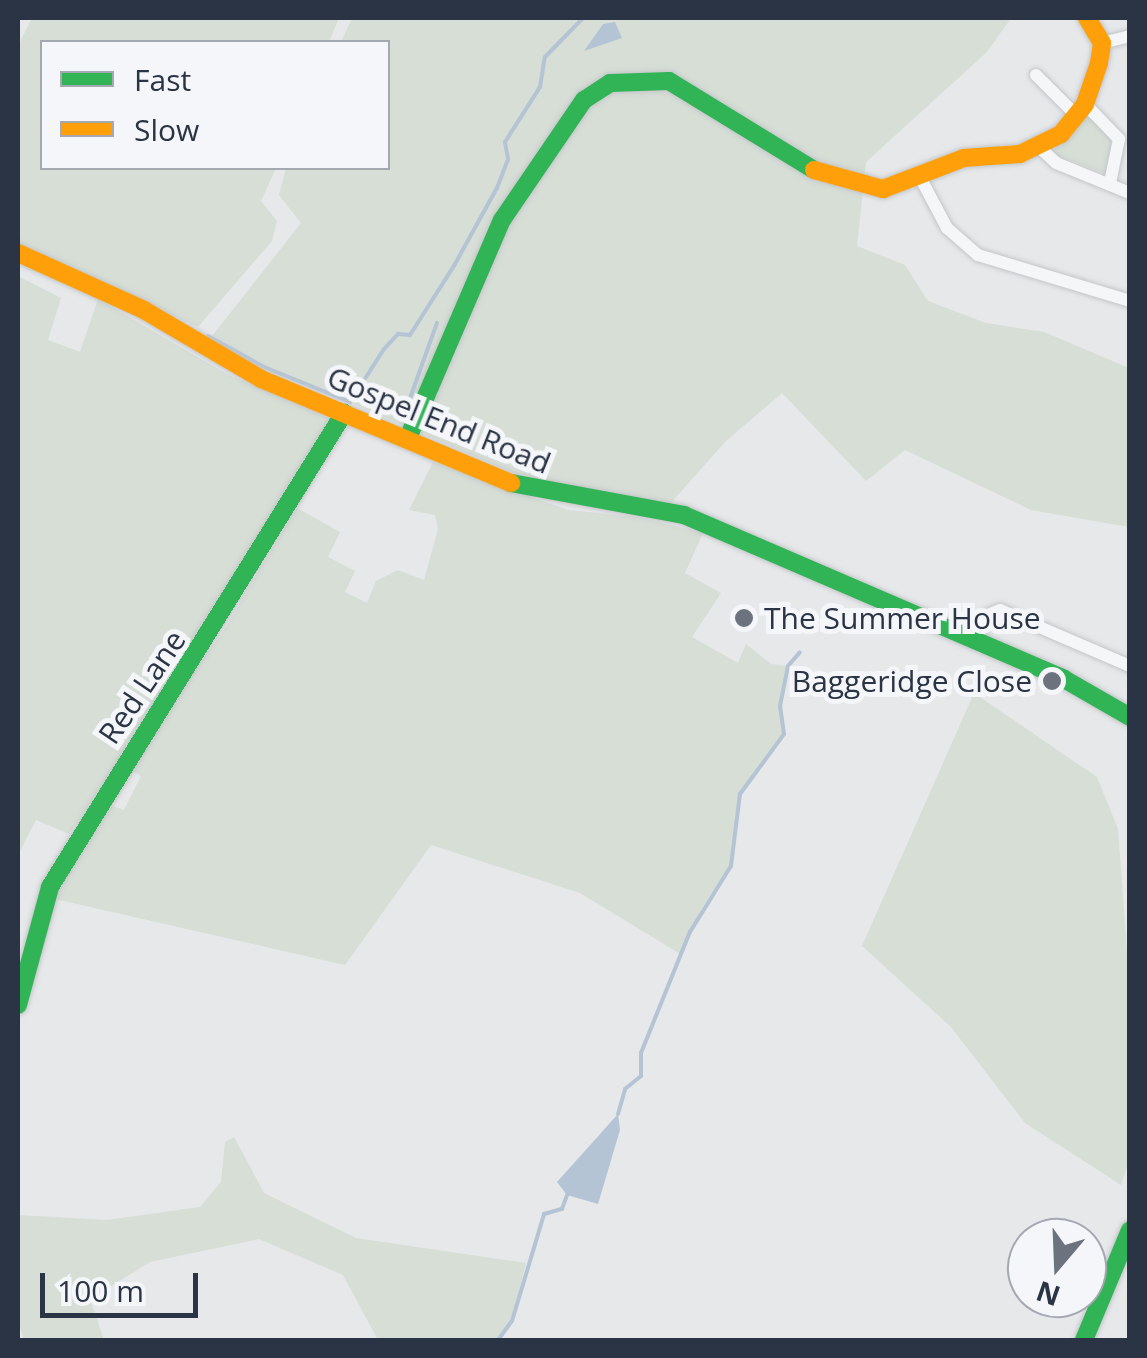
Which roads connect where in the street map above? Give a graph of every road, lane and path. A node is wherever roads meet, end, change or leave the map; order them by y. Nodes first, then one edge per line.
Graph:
1 (1087, 18) edge
2 (1130, 36) edge
3 (1102, 43) junction
4 (1036, 76) dead end
5 (1081, 109) junction
6 (1124, 136) edge
7 (1039, 147) junction
8 (921, 179) junction
9 (1110, 183) junction
10 (1130, 193) edge
11 (18, 253) edge
12 (1130, 302) edge
13 (344, 413) junction
14 (408, 438) junction
15 (974, 642) junction
16 (1130, 666) edge
17 (1130, 717) edge
18 (18, 1005) edge
19 (1130, 1230) edge
20 (1084, 1340) edge

1 - 3 street
2 - 3 street
3 - 5 street
4 - 5 street
5 - 6 street
5 - 7 street
6 - 9 street
7 - 8 street
7 - 9 street
8 - 12 street
8 - 14 street
9 - 10 street
11 - 13 street, Gospel End Road
13 - 14 street, Gospel End Road
13 - 18 street, Red Lane
14 - 15 street, Gospel End Road
15 - 16 street
15 - 17 street, Gospel End Road
19 - 20 street

